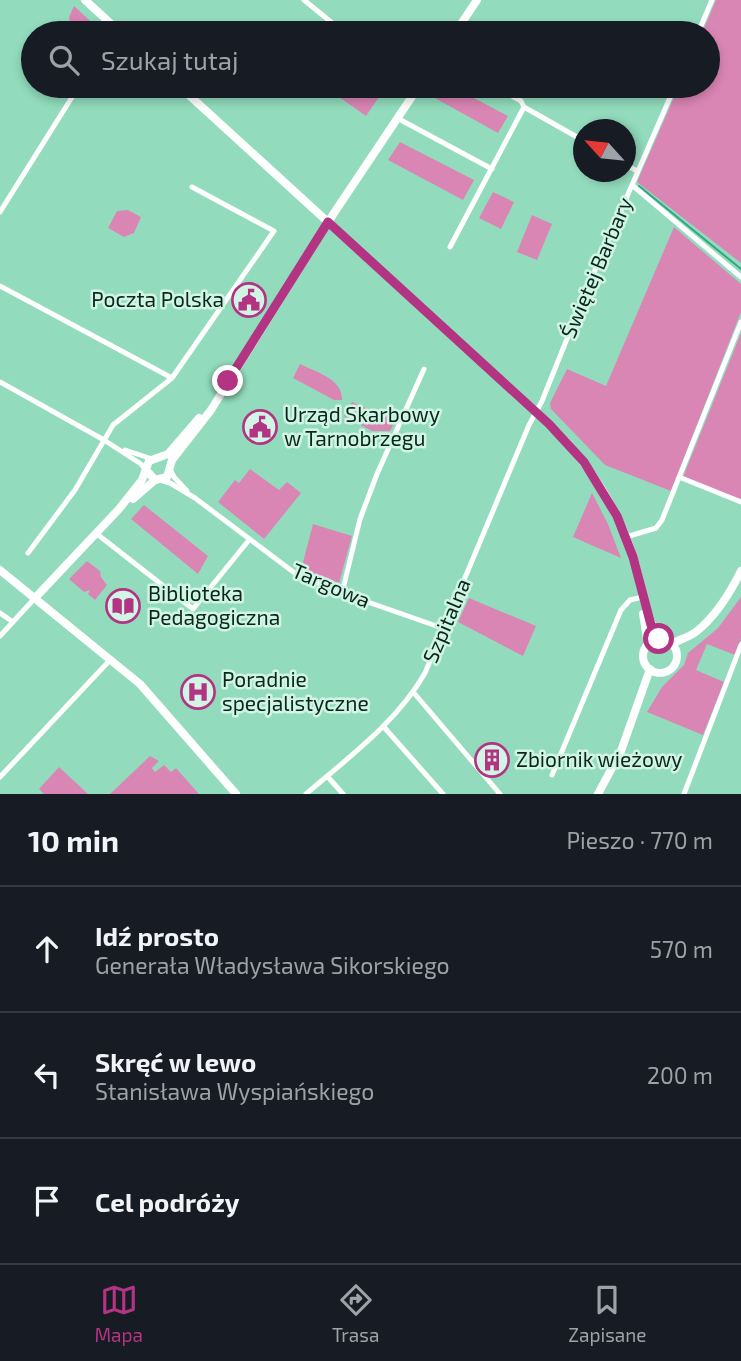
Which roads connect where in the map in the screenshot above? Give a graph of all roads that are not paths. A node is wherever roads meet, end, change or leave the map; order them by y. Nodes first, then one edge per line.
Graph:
1 (85, 0) edge
2 (304, 0) edge
3 (477, 0) edge
4 (712, 0) edge
5 (108, 21) edge
6 (330, 21) edge
7 (463, 21) edge
8 (703, 21) edge
9 (71, 98) edge
10 (192, 98) edge
11 (411, 98) edge
12 (516, 98) edge
13 (670, 98) edge
14 (524, 107) junction
15 (397, 118) junction
16 (573, 135) edge
17 (492, 169) junction
18 (638, 172) joint
19 (632, 185) junction
20 (192, 187) dead end
21 (0, 212) edge
22 (328, 222) junction
23 (450, 247) dead end
24 (741, 277) edge
25 (0, 286) edge
26 (741, 322) edge
27 (424, 369) dead end
28 (172, 378) junction
29 (229, 380) junction
30 (0, 382) edge
31 (536, 412) junction
32 (104, 440) junction
33 (112, 445) junction
34 (156, 458) junction
35 (170, 467) junction
36 (147, 471) junction
37 (679, 477) junction
38 (158, 480) junction
39 (195, 498) junction
40 (741, 502) edge
41 (119, 509) junction
42 (97, 534) junction
43 (626, 537) junction
44 (248, 540) junction
45 (27, 553) dead end
46 (0, 570) edge
47 (741, 571) edge
48 (342, 593) junction
49 (643, 597) junction
50 (35, 598) junction
51 (0, 613) edge
52 (13, 622) junction
53 (445, 629) junction
54 (0, 636) edge
55 (659, 639) junction
56 (648, 644) junction
57 (741, 645) edge
58 (674, 647) junction
59 (111, 659) junction
60 (654, 671) junction
61 (414, 693) junction
62 (383, 726) junction
63 (552, 775) dead end
64 (327, 776) junction
65 (0, 777) edge
66 (236, 794) edge
67 (306, 794) edge
68 (342, 794) edge
69 (443, 794) edge
70 (500, 794) edge
71 (598, 794) edge
72 (684, 794) edge

1 - 5 street
2 - 6 street
3 - 7 street
4 - 8 street
9 - 21 street
10 - 22 street
11 - 15 street
12 - 14 street
13 - 18 street, Świętej Barbary
14 - 16 street
14 - 17 street
15 - 17 street
15 - 22 street
17 - 23 street
18 - 19 street, Świętej Barbary
19 - 24 street
19 - 31 street, Świętej Barbary
20 - 28 street
22 - 29 street
22 - 31 street
25 - 28 street
26 - 37 street
27 - 48 street
28 - 32 street
29 - 34 street
29 - 35 street
30 - 32 street
31 - 43 street
31 - 53 street, Szpitalna
32 - 33 street
32 - 45 street
33 - 34 street
33 - 36 street
34 - 35 street
34 - 36 street
35 - 38 street
35 - 39 street, Targowa
36 - 38 street
36 - 41 street
37 - 40 street
37 - 43 street
38 - 39 street, Targowa
38 - 41 street
39 - 44 street, Targowa
41 - 42 street
42 - 44 street
42 - 50 street
43 - 49 street
44 - 48 street, Targowa
46 - 50 street
47 - 58 street
48 - 53 street, Targowa
49 - 55 street
49 - 56 street
49 - 63 street
50 - 52 street
50 - 59 street
51 - 52 street
52 - 54 street
53 - 61 street, Szpitalna
55 - 56 street
55 - 58 street
56 - 60 street
57 - 72 street
58 - 60 street
59 - 65 street
59 - 66 street
60 - 71 street
61 - 62 street, Szpitalna
61 - 70 street
62 - 64 street, Szpitalna
62 - 69 street
64 - 67 street, Szpitalna
64 - 68 street

